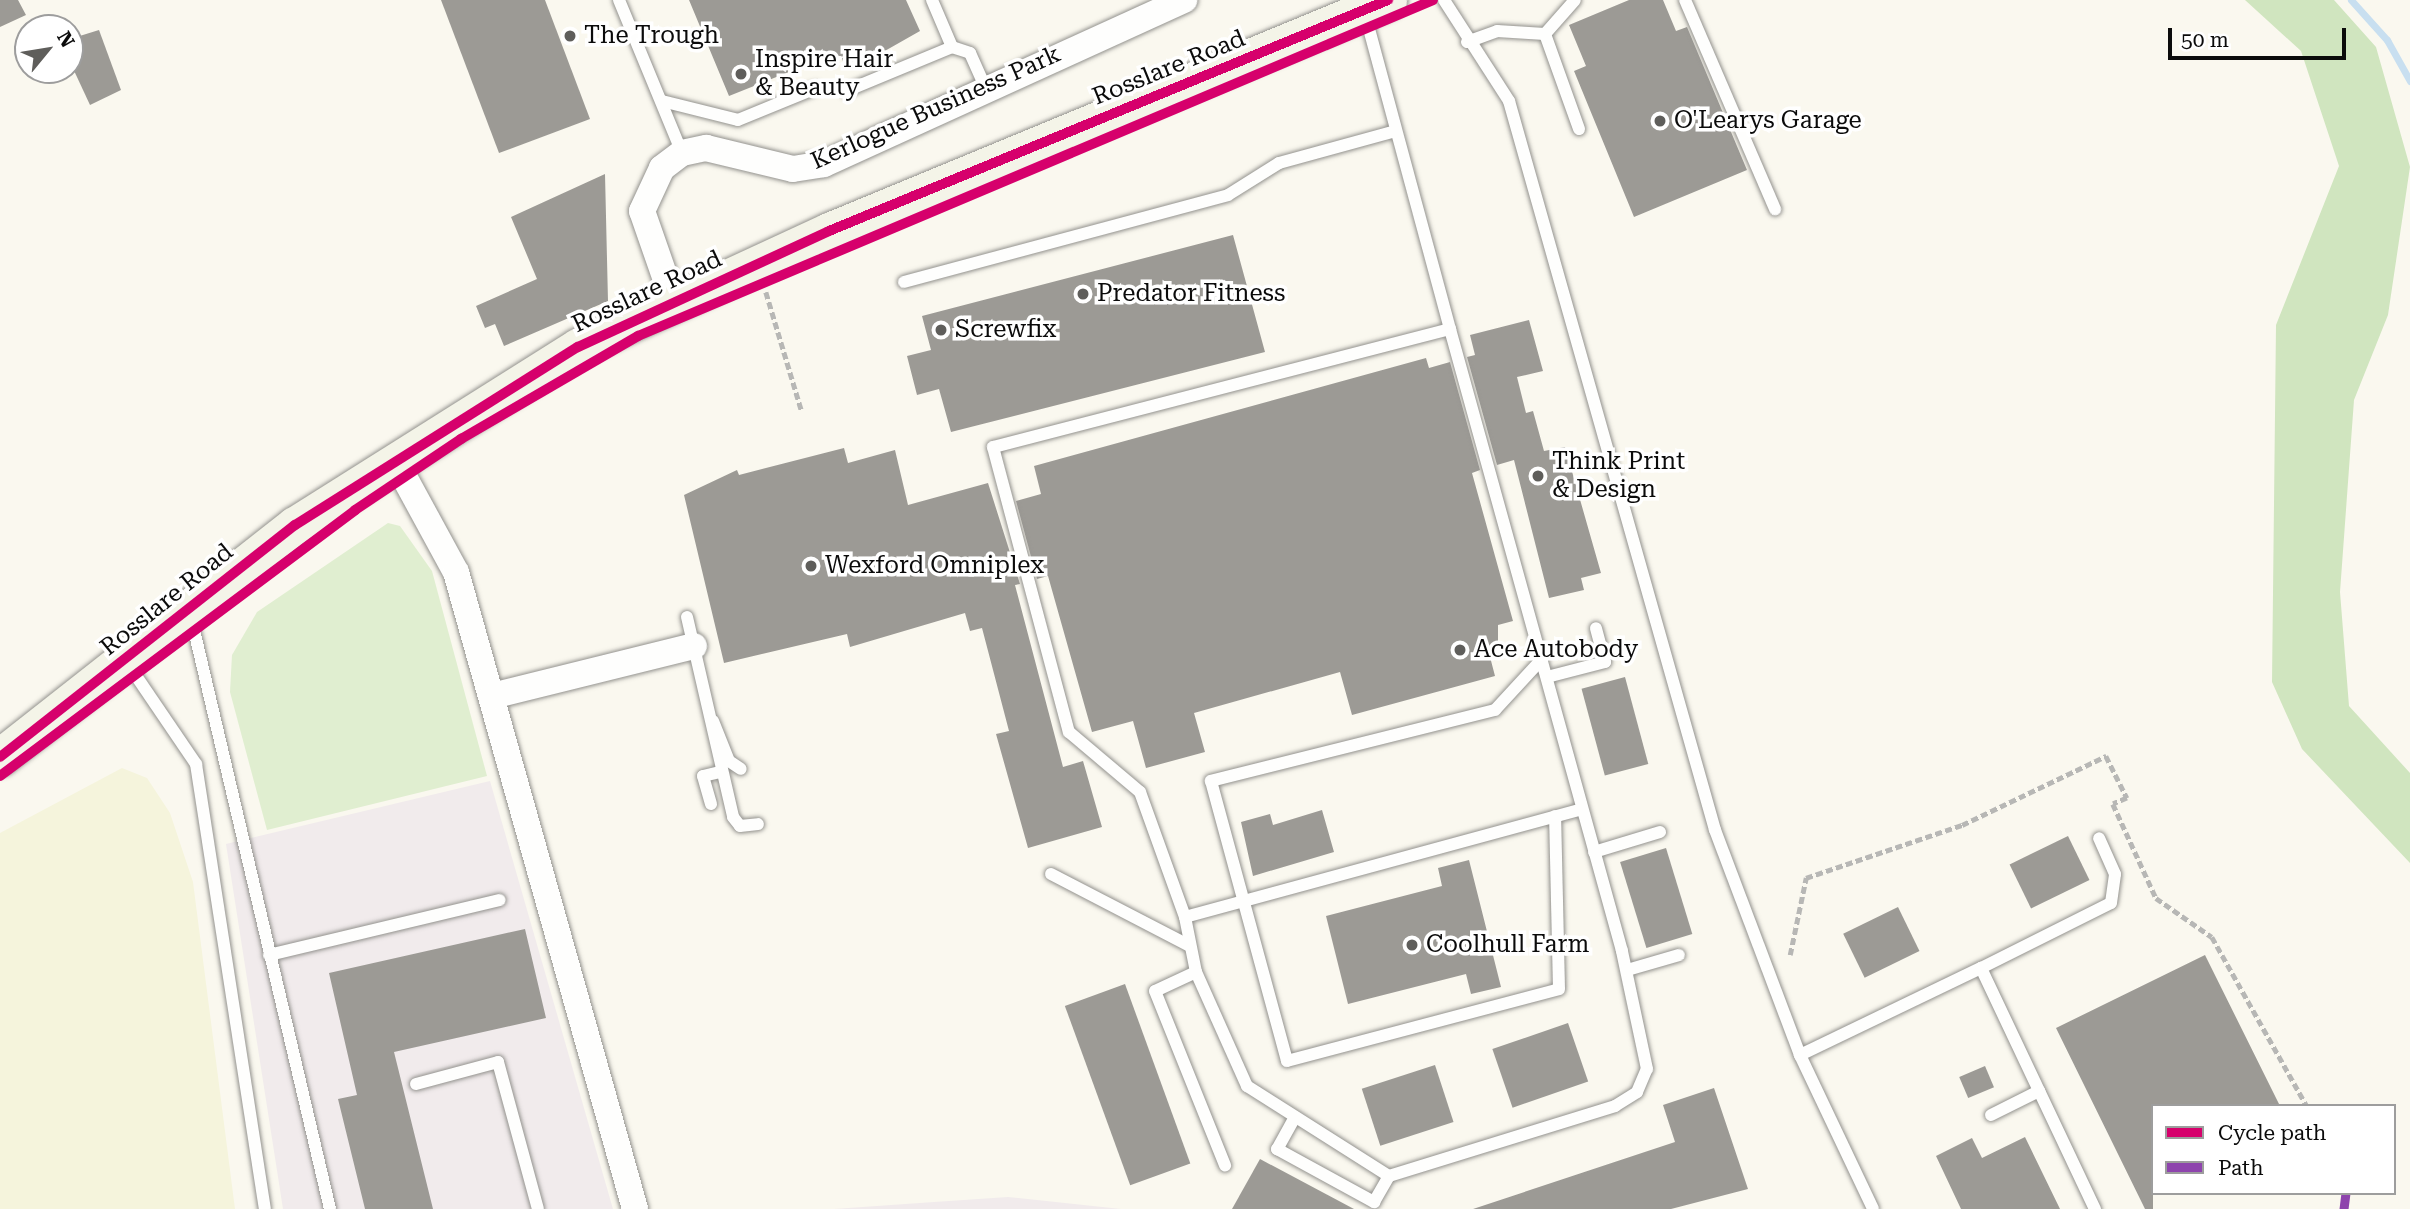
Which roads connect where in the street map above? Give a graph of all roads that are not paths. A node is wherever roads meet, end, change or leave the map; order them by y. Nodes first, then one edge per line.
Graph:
1 (619, 0) edge
2 (932, 0) edge
3 (1184, 0) edge
4 (1444, 0) edge
5 (1575, 0) edge
6 (1685, 0) edge
7 (1376, 5) edge
8 (1545, 34) junction
9 (1466, 42) junction
10 (952, 47) junction
11 (985, 87) junction
12 (816, 88) dead end
13 (846, 91) dead end
14 (662, 101) junction
15 (1579, 129) dead end
16 (1396, 131) junction
17 (682, 153) junction
18 (1775, 209) dead end
19 (904, 282) dead end
20 (673, 300) junction
21 (1450, 329) junction
22 (397, 464) junction
23 (189, 605) junction
24 (687, 617) dead end
25 (1596, 628) dead end
26 (694, 646) junction
27 (1542, 659) junction
28 (126, 661) junction
29 (1547, 677) junction
30 (492, 696) junction
31 (713, 721) junction
32 (0, 757) edge
33 (741, 769) dead end
34 (721, 772) junction
35 (710, 804) dead end
36 (1582, 808) junction
37 (1555, 816) junction
38 (758, 824) dead end
39 (1660, 832) dead end
40 (2099, 838) dead end
41 (1594, 852) junction
42 (1051, 874) dead end
43 (500, 900) dead end
44 (1243, 900) junction
45 (1185, 917) junction
46 (1188, 945) junction
47 (269, 955) junction
48 (1679, 955) dead end
49 (1981, 968) junction
50 (1627, 970) junction
51 (1196, 972) junction
52 (1800, 1055) junction
53 (416, 1084) dead end
54 (2039, 1091) junction
55 (1991, 1115) dead end
56 (1295, 1117) junction
57 (1225, 1165) dead end
58 (1389, 1176) junction
59 (265, 1209) edge
60 (330, 1209) edge
61 (538, 1209) edge
62 (635, 1209) edge
63 (1873, 1209) edge
64 (2095, 1209) edge

1 - 14 lane
2 - 10 lane
3 - 11 street, Kerlogue Business Park
4 - 9 lane
5 - 8 lane
6 - 18 lane
7 - 16 lane
7 - 20 main road, Rosslare Road
8 - 9 lane
8 - 15 lane
9 - 52 lane
10 - 11 lane
10 - 13 lane
11 - 17 street, Kerlogue Business Park
12 - 14 lane
14 - 17 lane
16 - 19 lane
16 - 21 lane
17 - 20 street
20 - 22 main road, Rosslare Road
21 - 27 lane
21 - 45 lane
22 - 23 main road, Rosslare Road
22 - 30 street
23 - 28 main road, Rosslare Road
23 - 47 lane
24 - 26 lane
25 - 29 lane
26 - 30 street
26 - 31 lane
27 - 29 lane
27 - 44 lane
28 - 32 main road, Rosslare Road
28 - 59 lane
29 - 36 lane
30 - 62 street
31 - 33 lane
31 - 34 lane
34 - 35 lane
34 - 38 lane
36 - 37 lane
36 - 41 lane
37 - 44 lane
37 - 44 lane
39 - 41 lane
40 - 49 lane
41 - 50 lane
42 - 46 lane
43 - 47 lane
44 - 45 lane
45 - 46 lane
46 - 51 lane
47 - 60 lane
48 - 50 lane
49 - 52 lane
49 - 54 lane
50 - 58 lane
51 - 56 lane
51 - 57 lane
52 - 63 lane
53 - 61 lane
54 - 55 lane
54 - 64 lane
56 - 58 lane
56 - 58 lane

